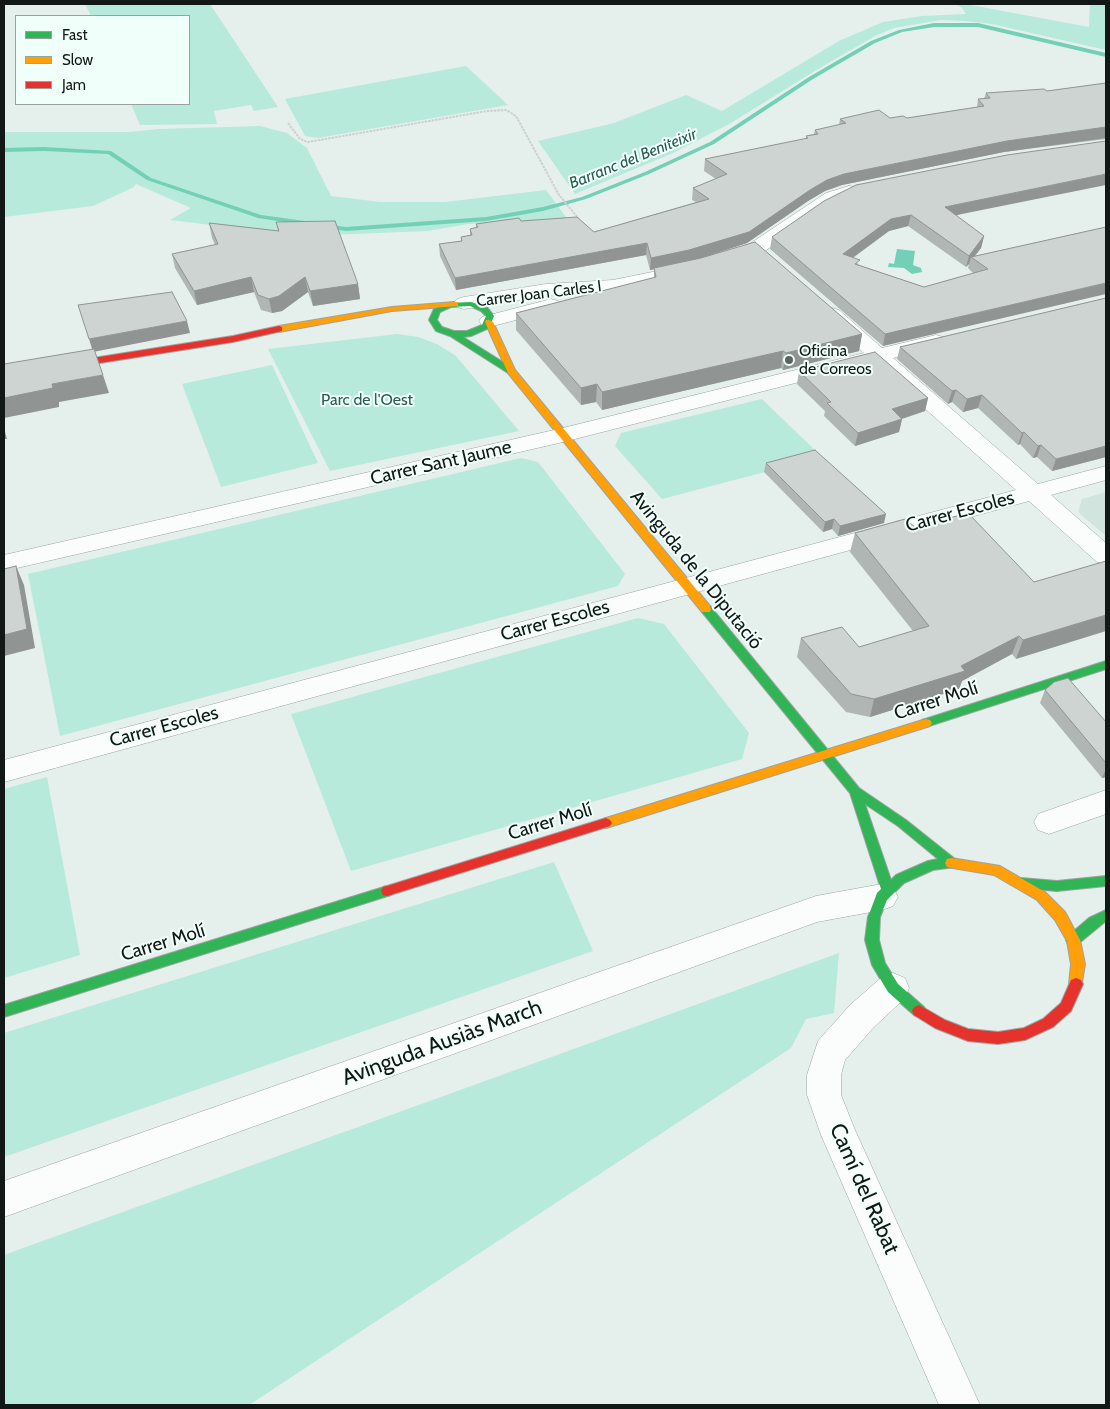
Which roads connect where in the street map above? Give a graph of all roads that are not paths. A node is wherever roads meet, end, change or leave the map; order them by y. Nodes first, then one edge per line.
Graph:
1 (864, 187) edge
2 (613, 286) junction
3 (459, 303) junction
4 (821, 304) edge
5 (489, 321) junction
6 (421, 326) dead end
7 (439, 329) junction
8 (345, 330) dead end
9 (453, 334) junction
10 (956, 336) edge
11 (233, 339) junction
12 (877, 355) junction
13 (511, 372) junction
14 (4, 375) edge
15 (563, 435) junction
16 (1106, 473) edge
17 (1034, 492) junction
18 (1106, 556) edge
19 (4, 563) edge
20 (686, 585) junction
21 (1106, 665) edge
22 (825, 755) junction
23 (4, 771) edge
24 (855, 791) junction
25 (1106, 802) edge
26 (1049, 822) dead end
27 (951, 863) junction
28 (1106, 882) edge
29 (1020, 883) junction
30 (885, 893) junction
31 (1106, 915) edge
32 (1073, 940) junction
33 (893, 988) junction
34 (4, 1011) edge
35 (4, 1199) edge
36 (960, 1405) edge

1 - 2 street, Carrer Joan Carles I
2 - 3 street, Carrer Joan Carles I
2 - 5 street, Carrer Joan Carles I
3 - 5 street, Avinguda de la Diputació
3 - 7 street
3 - 11 street
4 - 12 street
5 - 9 street
5 - 13 street, Avinguda de la Diputació
6 - 7 street
7 - 9 street
8 - 11 street
9 - 13 street, Avinguda de la Diputació
10 - 12 street, Carrer Sant Jaume
11 - 14 street
12 - 15 street, Carrer Sant Jaume
12 - 17 street
13 - 15 street, Avinguda de la Diputació
15 - 19 street, Carrer Sant Jaume
15 - 20 street, Avinguda de la Diputació
16 - 17 street, Carrer Escoles
17 - 18 street
17 - 20 street, Carrer Escoles
20 - 22 street, Avinguda de la Diputació
20 - 23 street, Carrer Escoles
21 - 22 street, Carrer Molí
22 - 24 street, Avinguda de la Diputació
22 - 34 street, Carrer Molí
24 - 27 street
24 - 30 street
25 - 26 street
27 - 29 street
27 - 30 street
28 - 29 street
29 - 32 street
30 - 33 street
30 - 35 street, Avinguda Ausiàs March
31 - 32 street
32 - 33 street
33 - 36 street, Camí del Rabat

